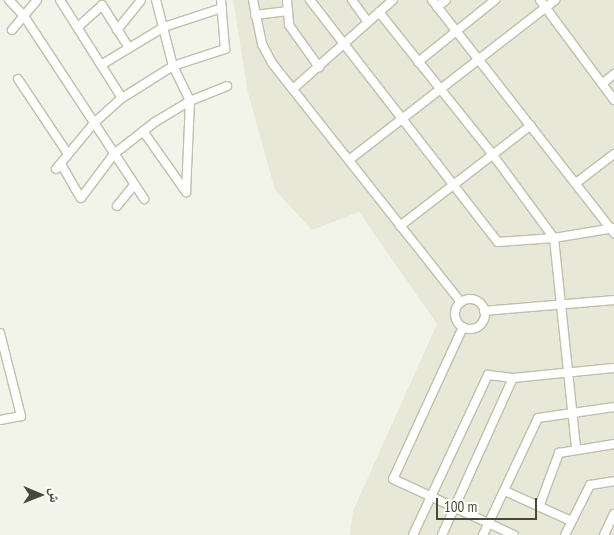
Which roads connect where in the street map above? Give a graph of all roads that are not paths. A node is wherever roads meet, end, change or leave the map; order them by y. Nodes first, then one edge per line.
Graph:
1 (10, 0) edge
2 (37, 0) edge
3 (60, 0) edge
4 (141, 0) edge
5 (156, 0) edge
6 (253, 0) edge
7 (287, 0) edge
8 (310, 0) edge
9 (352, 0) edge
10 (393, 0) edge
11 (446, 0) edge
12 (496, 0) edge
13 (540, 0) edge
14 (555, 0) edge
15 (222, 4) edge
16 (435, 4) edge
17 (544, 9) junction
18 (288, 11) junction
19 (379, 12) junction
20 (255, 15) junction
21 (24, 16) junction
22 (368, 22) junction
23 (79, 26) junction
24 (163, 28) junction
25 (12, 30) dead end
26 (117, 30) junction
27 (456, 31) junction
28 (343, 43) junction
29 (129, 48) junction
30 (480, 59) junction
31 (418, 62) junction
32 (101, 66) junction
33 (173, 66) junction
34 (318, 67) junction
35 (614, 74) edge
36 (18, 79) dead end
37 (602, 84) junction
38 (227, 86) dead end
39 (294, 88) junction
40 (441, 88) junction
41 (122, 98) junction
42 (614, 100) edge
43 (190, 101) junction
44 (402, 116) junction
45 (94, 123) junction
46 (530, 126) junction
47 (144, 131) junction
48 (68, 154) junction
49 (114, 154) junction
50 (493, 154) junction
51 (614, 154) edge
52 (349, 160) junction
53 (576, 183) junction
54 (455, 184) junction
55 (134, 185) junction
56 (144, 199) dead end
57 (117, 206) dead end
58 (400, 226) junction
59 (613, 230) edge
60 (554, 238) junction
61 (614, 300) edge
62 (461, 302) junction
63 (563, 305) junction
64 (484, 311) junction
65 (463, 327) junction
66 (0, 333) edge
67 (614, 368) edge
68 (568, 372) junction
69 (513, 378) junction
70 (614, 407) edge
71 (573, 411) junction
72 (0, 420) edge
73 (614, 444) edge
74 (576, 448) junction
75 (614, 481) edge
76 (505, 491) junction
77 (431, 496) junction
78 (539, 507) junction
79 (454, 508) junction
80 (614, 514) edge
81 (571, 521) junction
82 (489, 522) junction
83 (413, 535) edge
84 (442, 535) edge
85 (483, 535) edge
86 (514, 535) edge
87 (565, 535) edge
88 (604, 535) edge

1 - 21 street
2 - 21 street
3 - 23 street
4 - 26 street
5 - 24 street
6 - 20 street
7 - 18 street
8 - 28 street
9 - 22 street
10 - 19 street
11 - 16 street
12 - 27 street
13 - 17 street
14 - 17 street
15 - 24 street
15 - 33 street
16 - 27 street
17 - 30 street
17 - 37 street
18 - 20 street
18 - 34 street
19 - 22 street
19 - 31 street
20 - 39 street
21 - 25 street
21 - 45 street
22 - 28 street
23 - 26 street
23 - 32 street
24 - 29 street
24 - 33 street
26 - 29 street
27 - 30 street
27 - 31 street
28 - 34 street
28 - 44 street
29 - 32 street
30 - 40 street
30 - 46 street
31 - 40 street
32 - 41 street
33 - 41 street
33 - 43 street
34 - 39 street
35 - 37 street
36 - 48 street
37 - 42 street
38 - 43 street
39 - 52 street
40 - 44 street
40 - 50 street
41 - 45 street
43 - 47 street
43 - 47 street
44 - 52 street
44 - 54 street
45 - 48 street
45 - 49 street
46 - 50 street
46 - 53 street
47 - 49 street
48 - 49 street
49 - 55 street
50 - 54 street
50 - 60 street
51 - 53 street
52 - 58 street
53 - 59 street
54 - 58 street
54 - 60 street
55 - 56 street
55 - 57 street
58 - 62 street
59 - 60 street
60 - 63 street
61 - 63 street
62 - 64 street
62 - 65 street
63 - 64 street
63 - 68 street
64 - 65 street
65 - 77 street
66 - 72 street
67 - 68 street
68 - 69 street
68 - 71 street
69 - 77 street
69 - 79 street
70 - 71 street
71 - 74 street
71 - 76 street
73 - 74 street
74 - 78 street
75 - 81 street
76 - 78 street
76 - 82 street
77 - 79 street
77 - 83 street
78 - 81 street
79 - 82 street
79 - 84 street
80 - 88 street
81 - 87 street
82 - 85 street
82 - 86 street

